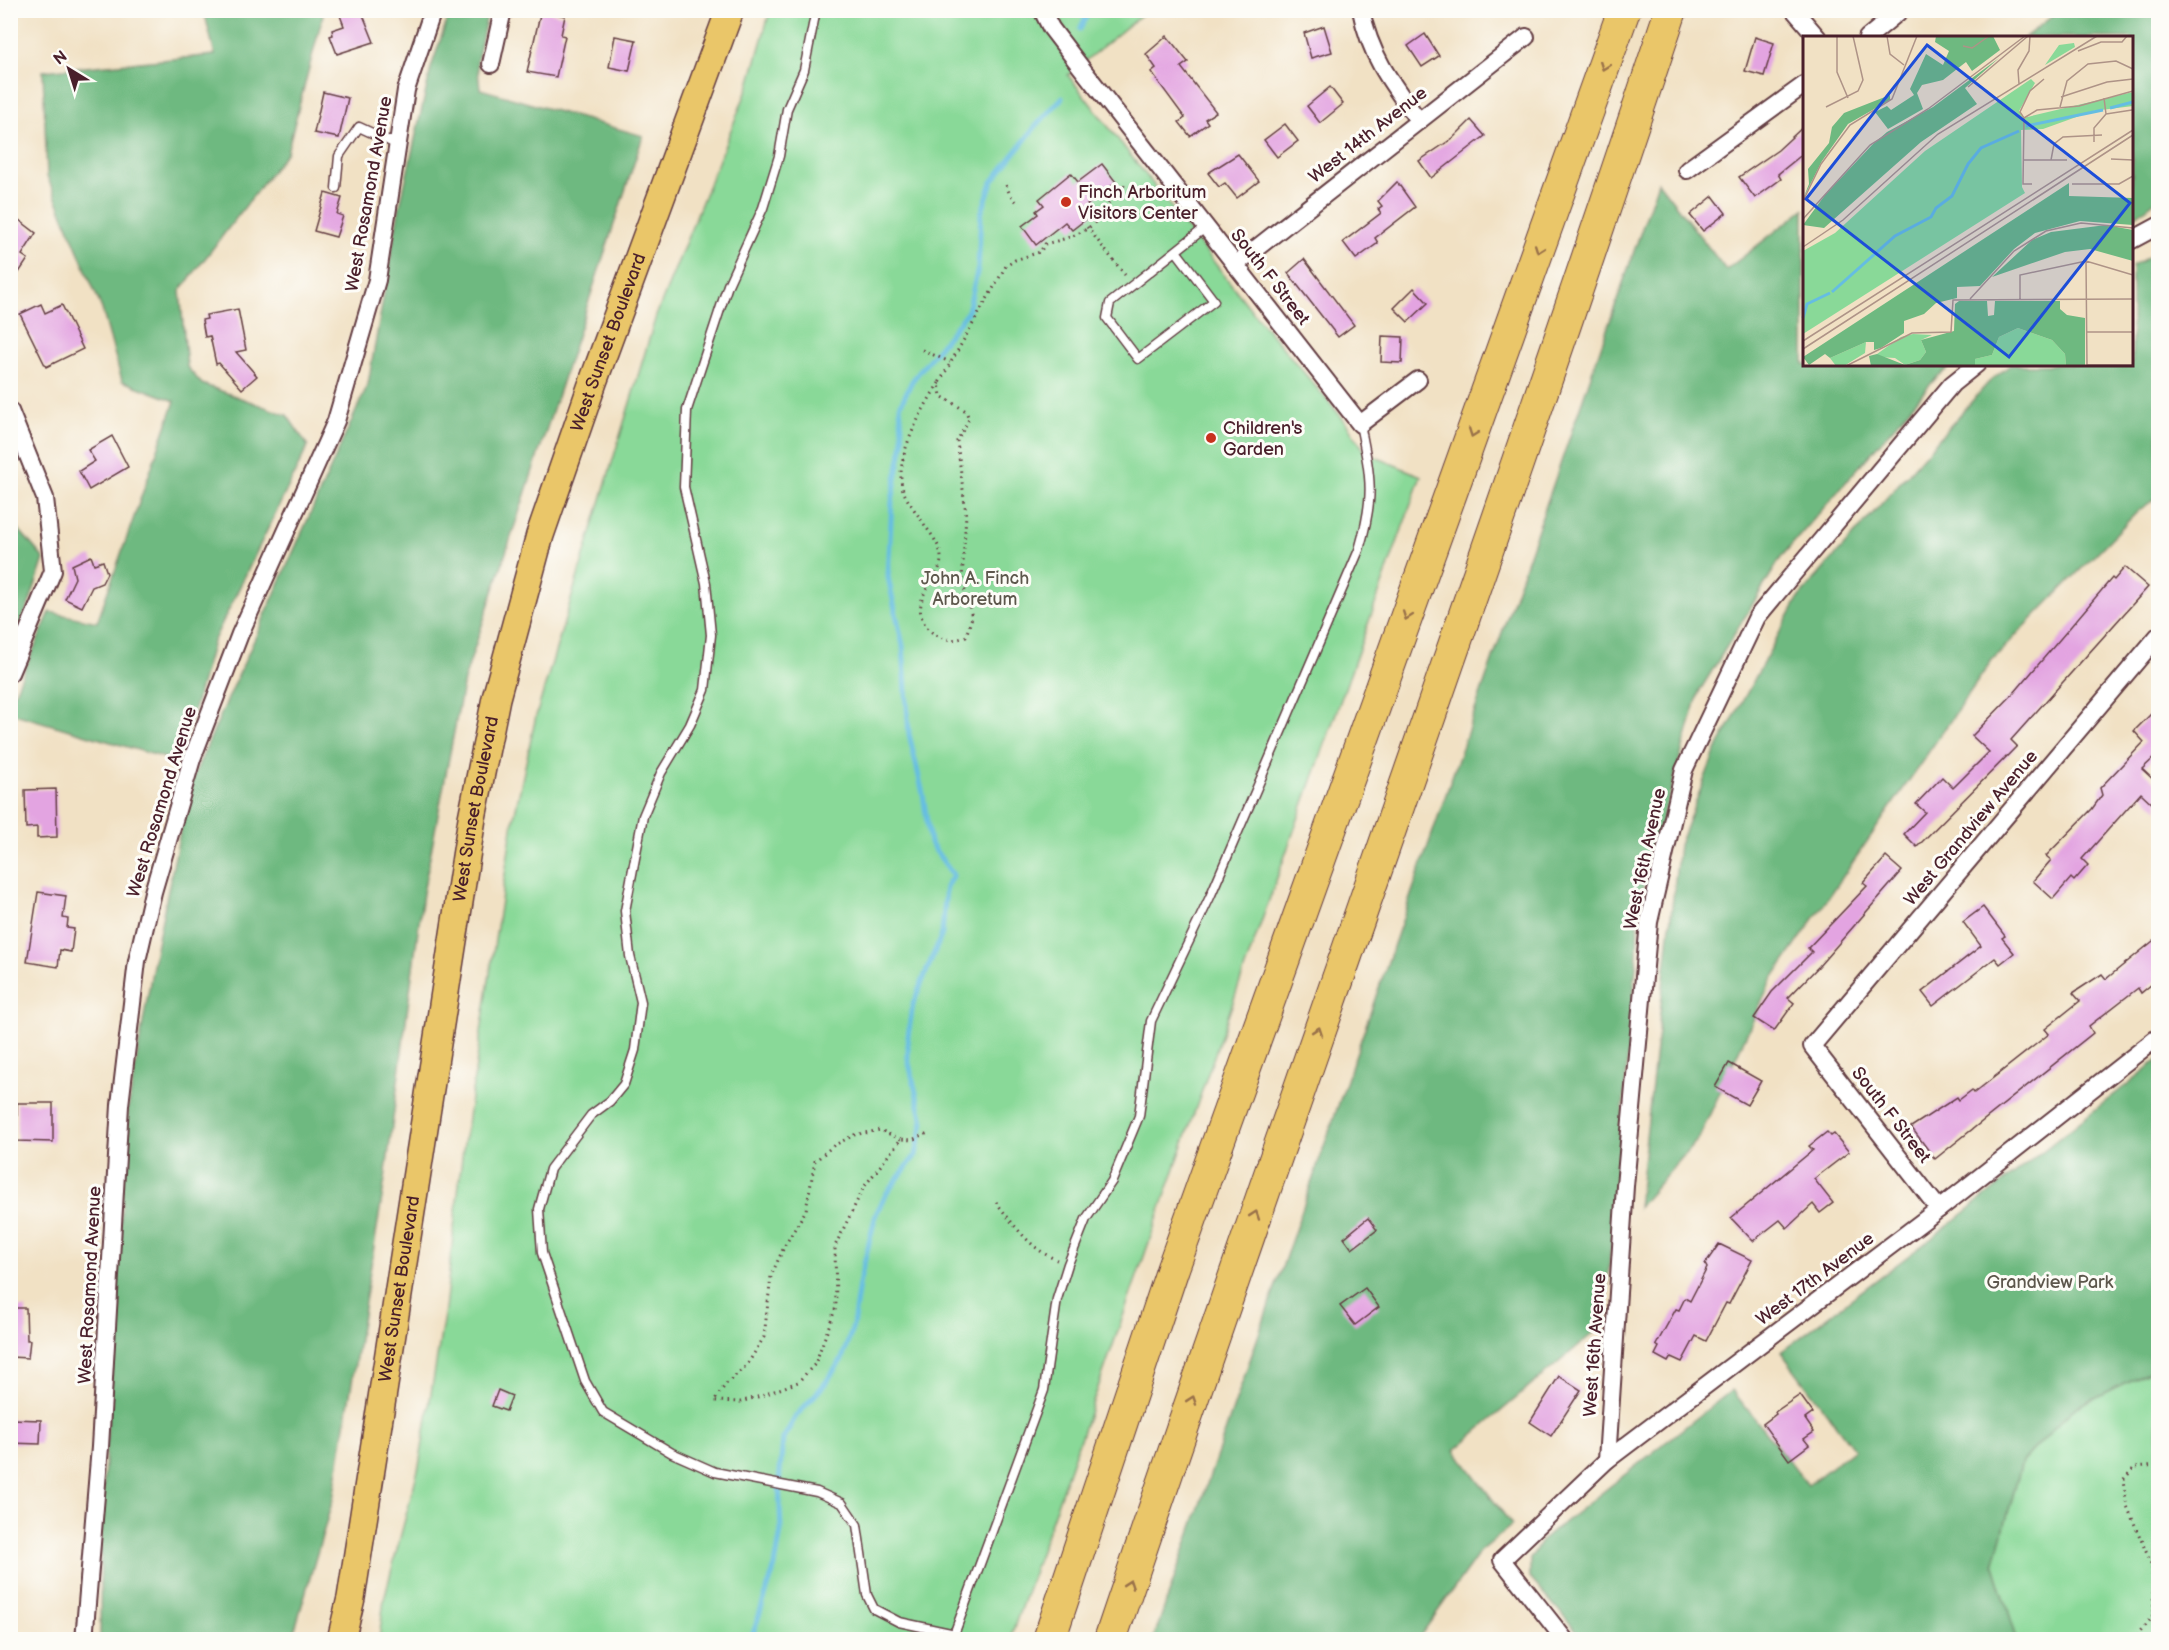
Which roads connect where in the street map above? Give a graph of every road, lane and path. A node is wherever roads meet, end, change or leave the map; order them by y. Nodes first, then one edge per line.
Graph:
1 (433, 10) edge
2 (503, 10) edge
3 (730, 10) edge
4 (816, 10) edge
5 (1042, 10) edge
6 (1361, 10) edge
7 (1624, 10) edge
8 (1671, 10) edge
9 (1794, 10) edge
10 (1901, 10) edge
11 (1816, 36) edge
12 (1869, 36) edge
13 (1526, 37) dead end
14 (491, 64) dead end
15 (1803, 86) edge
16 (1419, 121) junction
17 (398, 145) junction
18 (1687, 170) dead end
19 (1127, 183) dead end
20 (1006, 185) dead end
21 (336, 188) dead end
22 (1018, 203) dead end
23 (2158, 226) edge
24 (1088, 227) junction
25 (1206, 227) junction
26 (2133, 239) edge
27 (1176, 251) junction
28 (1235, 265) junction
29 (1119, 267) dead end
30 (922, 350) dead end
31 (950, 362) junction
32 (1974, 366) edge
33 (1418, 380) dead end
34 (939, 383) junction
35 (10, 411) edge
36 (1360, 424) junction
37 (2158, 636) edge
38 (10, 673) edge
39 (2158, 1037) edge
40 (1812, 1046) joint
41 (928, 1133) dead end
42 (901, 1139) junction
43 (996, 1202) dead end
44 (1940, 1209) junction
45 (1047, 1256) dead end
46 (1607, 1460) junction
47 (2158, 1465) edge
48 (953, 1637) edge
49 (84, 1640) edge
50 (341, 1640) edge
51 (1049, 1640) edge
52 (1110, 1640) edge
53 (1565, 1640) edge
54 (2133, 1640) edge

1 - 17 street, West Rosamond Avenue
2 - 14 street
3 - 50 main road, West Sunset Boulevard
4 - 48 lane
5 - 25 street, South F Street
6 - 16 street
7 -> 51 highway
52 -> 8 highway
9 - 11 street
10 - 12 street
13 - 16 street, West 14th Avenue
15 - 18 street
16 - 28 street, West 14th Avenue
17 - 21 lane
17 - 49 street, West Rosamond Avenue
19 - 24 path
20 - 22 path
23 - 26 street
24 - 29 path
24 - 31 path
25 - 27 lane
25 - 28 street, South F Street
27 - 27 lane
28 - 36 street, South F Street
30 - 31 path
31 - 34 path
32 - 46 street, West 16th Avenue
33 - 36 street
34 - 34 path
35 - 38 street
36 - 48 lane
37 - 40 street, West Grandview Avenue
39 - 44 street, West 17th Avenue
40 - 44 street, South F Street
41 - 42 path
42 - 42 path
43 - 45 path
44 - 46 street, West 17th Avenue
46 - 53 street, West 17th Avenue
47 - 54 path

